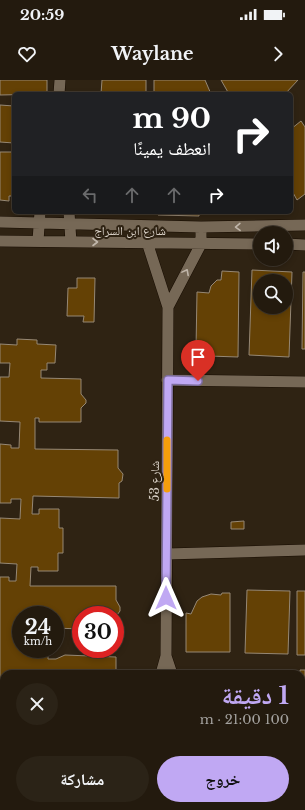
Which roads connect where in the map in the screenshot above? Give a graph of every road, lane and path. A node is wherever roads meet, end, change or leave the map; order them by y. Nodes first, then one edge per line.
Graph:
1 (60, 80) edge
2 (59, 92) edge
3 (40, 214) edge
4 (70, 214) edge
5 (0, 222) edge
6 (39, 224) junction
7 (70, 224) junction
8 (302, 224) edge
9 (145, 226) junction
10 (201, 227) junction
11 (38, 241) junction
12 (0, 242) edge
13 (71, 242) junction
14 (147, 242) junction
15 (201, 244) junction
16 (253, 244) edge
17 (293, 244) edge
18 (305, 245) edge
19 (168, 307) junction
20 (168, 380) junction
21 (305, 382) edge
22 (305, 550) edge
23 (167, 554) junction
24 (166, 656) junction
25 (162, 670) edge
26 (171, 670) edge

1 - 2 street
3 - 6 street
4 - 7 street
5 - 6 street, شارع ابن السراج
6 - 7 street, شارع ابن السراج
6 - 11 street
7 - 9 street, شارع ابن السراج
7 - 13 street
8 -> 10 street, شارع ابن السراج
9 - 10 street, شارع ابن السراج
9 - 14 street, شارع 53
10 - 15 street, شارع 53
11 - 12 street, شارع ابن السراج
11 - 13 street, شارع ابن السراج
13 -> 14 street, شارع ابن السراج
14 - 15 street, شارع ابن السراج
14 - 19 street, شارع 53
15 - 16 street, شارع ابن السراج
19 -> 15 street, شارع 53
17 - 18 street
19 - 20 street, شارع 53
20 - 21 street
20 - 23 street, شارع 53
22 - 23 street
23 - 24 street, شارع 53
24 - 25 street, شارع 53
24 - 26 street, شارع 53

